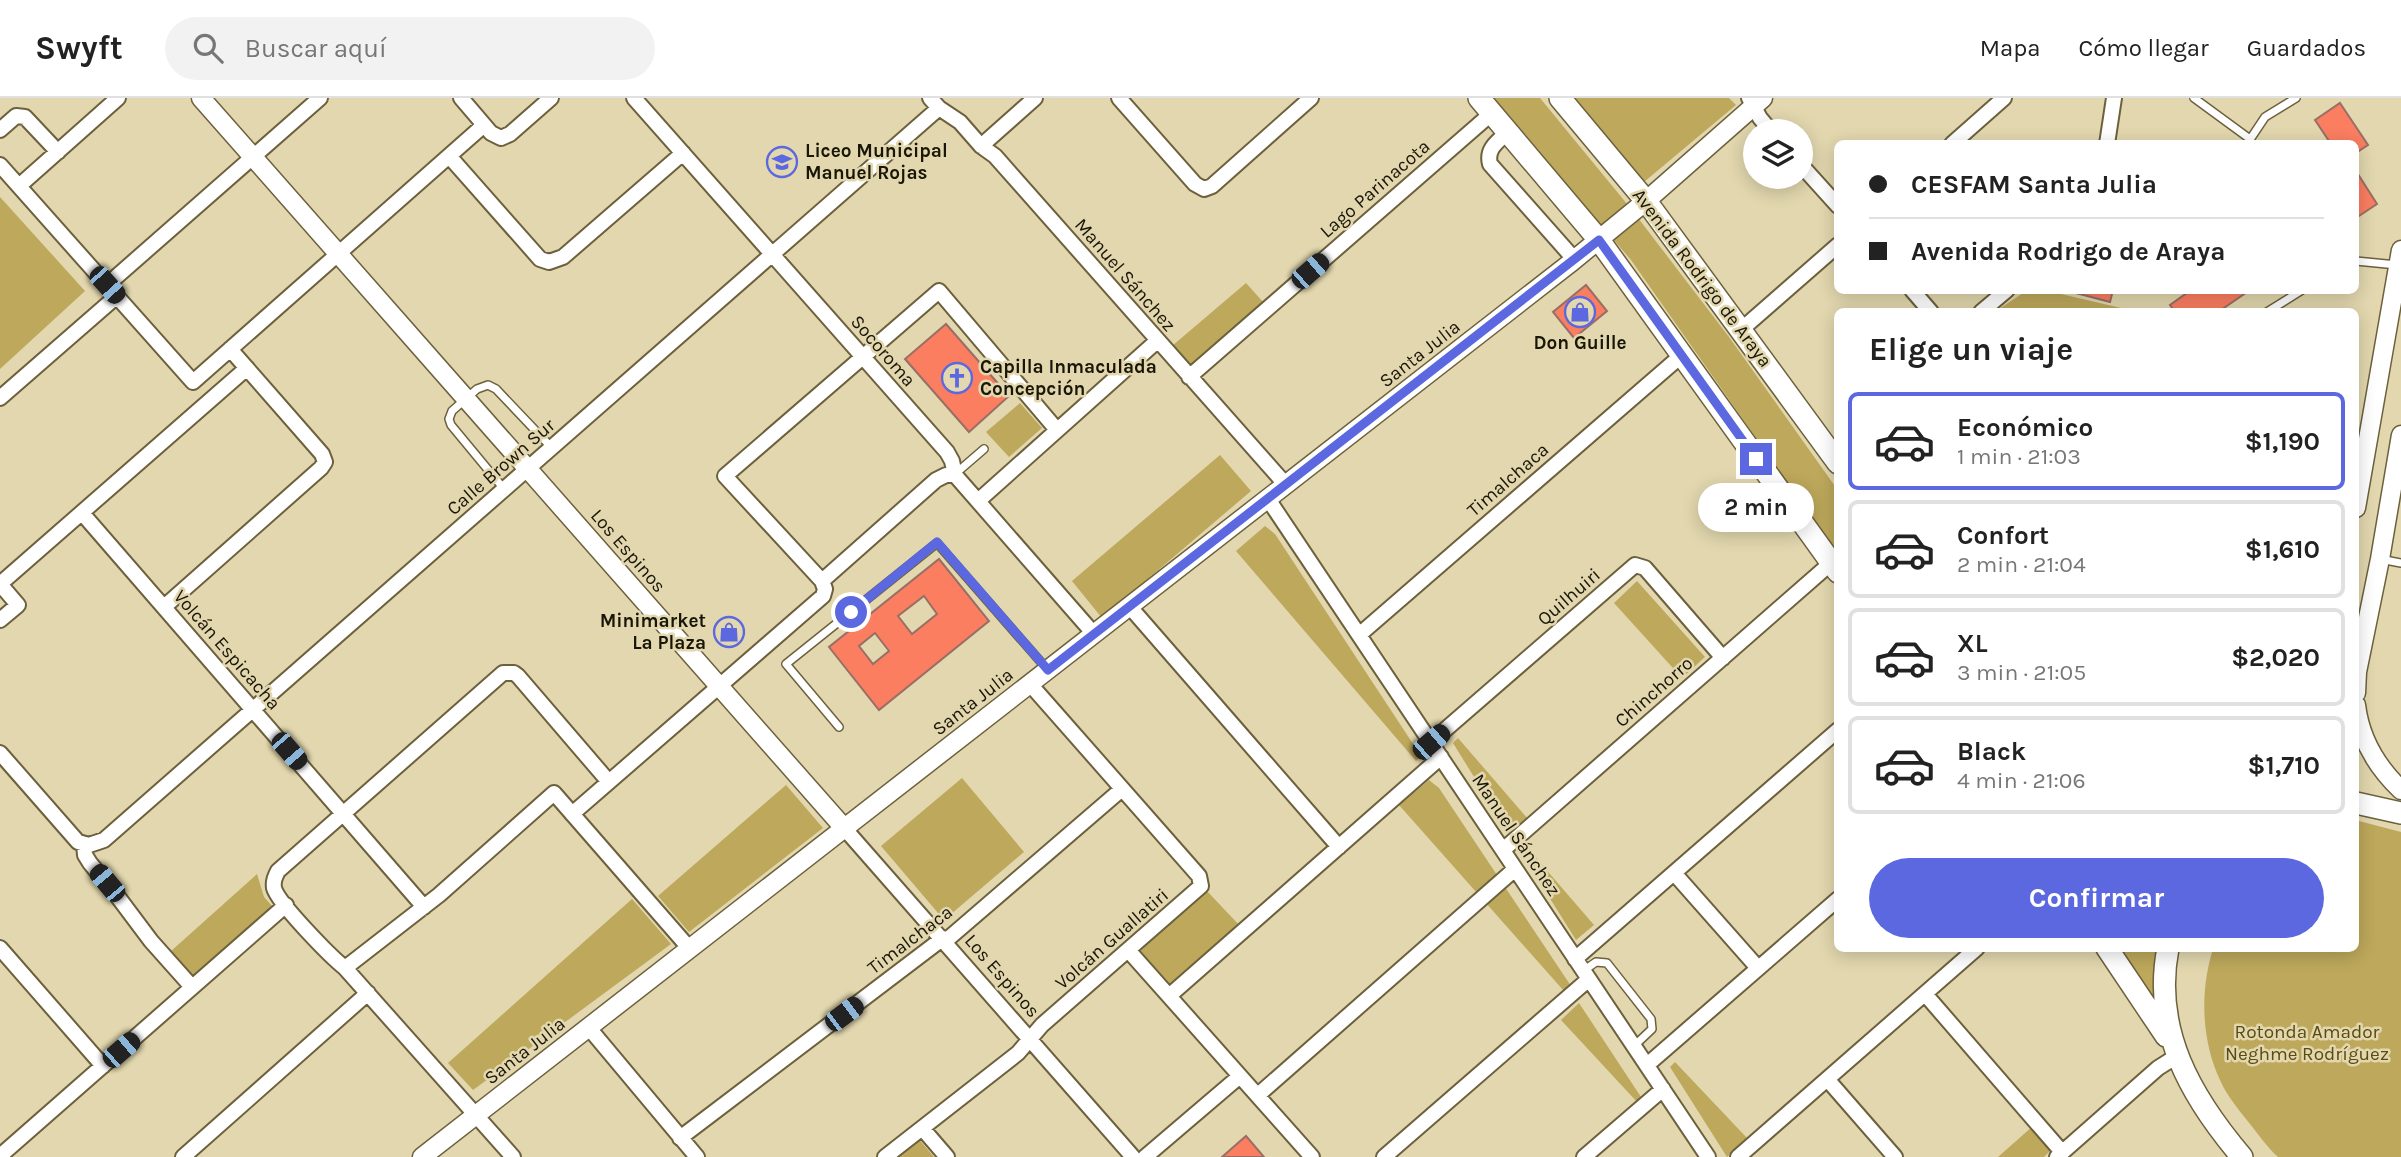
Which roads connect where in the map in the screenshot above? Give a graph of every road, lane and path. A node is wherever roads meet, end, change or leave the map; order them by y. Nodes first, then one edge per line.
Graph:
1 (118, 98) edge
2 (201, 98) edge
3 (320, 98) edge
4 (461, 98) edge
5 (551, 98) edge
6 (634, 98) edge
7 (1035, 98) edge
8 (1119, 98) edge
9 (1560, 98) edge
10 (2004, 98) edge
11 (2115, 98) edge
12 (2194, 98) edge
13 (2296, 98) edge
14 (1301, 101) edge
15 (1755, 101) edge
16 (935, 103) edge
17 (1485, 105) edge
18 (1761, 119) edge
19 (484, 125) junction
20 (0, 130) edge
21 (1508, 132) junction
22 (1957, 140) edge
23 (2108, 140) edge
24 (2249, 140) edge
25 (2251, 140) edge
26 (981, 146) junction
27 (58, 152) junction
28 (683, 153) junction
29 (253, 156) junction
30 (449, 156) junction
31 (0, 164) edge
32 (1813, 178) edge
33 (19, 186) junction
34 (1646, 201) junction
35 (1834, 202) edge
36 (1599, 240) junction
37 (1834, 248) edge
38 (338, 254) junction
39 (773, 255) junction
40 (2400, 258) edge
41 (1574, 260) junction
42 (2359, 261) edge
43 (107, 285) junction
44 (1915, 294) edge
45 (2002, 294) edge
46 (2296, 294) edge
47 (117, 296) junction
48 (1928, 308) edge
49 (1986, 308) edge
50 (2273, 308) edge
51 (2394, 328) edge
52 (1742, 329) junction
53 (1157, 341) junction
54 (230, 349) junction
55 (1682, 355) junction
56 (862, 357) junction
57 (247, 368) junction
58 (1189, 377) junction
59 (0, 398) edge
60 (466, 398) junction
61 (1057, 430) junction
62 (2401, 435) edge
63 (552, 448) junction
64 (984, 449) dead end
65 (1834, 457) edge
66 (528, 469) junction
67 (955, 475) junction
68 (1286, 485) junction
69 (505, 489) junction
70 (2359, 494) edge
71 (1268, 499) junction
72 (978, 501) junction
73 (82, 513) junction
74 (2380, 559) junction
75 (2401, 563) edge
76 (1834, 568) edge
77 (822, 581) junction
78 (0, 584) edge
79 (164, 607) junction
80 (1130, 607) junction
81 (0, 620) edge
82 (1094, 634) junction
83 (1359, 635) junction
84 (1723, 658) junction
85 (2359, 662) edge
86 (1048, 670) junction
87 (1030, 684) junction
88 (719, 687) junction
89 (253, 710) junction
90 (2359, 726) edge
91 (839, 727) dead end
92 (1834, 733) edge
93 (1431, 742) junction
94 (0, 753) edge
95 (1441, 757) junction
96 (609, 782) junction
97 (1122, 789) junction
98 (2401, 790) edge
99 (2359, 804) edge
100 (2401, 813) edge
101 (343, 814) junction
102 (572, 814) junction
103 (845, 829) junction
104 (83, 844) junction
105 (1339, 847) junction
106 (1503, 850) junction
107 (1516, 869) junction
108 (1674, 873) junction
109 (1834, 902) edge
110 (286, 905) junction
111 (424, 907) junction
112 (942, 939) junction
113 (0, 948) edge
114 (690, 949) junction
115 (1128, 950) junction
116 (1972, 952) edge
117 (2110, 952) edge
118 (2168, 952) edge
119 (345, 968) junction
120 (1758, 968) junction
121 (1583, 970) junction
122 (192, 988) junction
123 (368, 993) junction
124 (1924, 994) junction
125 (1169, 996) junction
126 (589, 1028) junction
127 (1030, 1039) junction
128 (1634, 1047) junction
129 (2175, 1051) junction
130 (1647, 1065) junction
131 (103, 1066) junction
132 (1240, 1076) junction
133 (1828, 1079) junction
134 (1663, 1089) junction
135 (1258, 1095) junction
136 (477, 1115) junction
137 (922, 1128) junction
138 (2221, 1131) junction
139 (680, 1138) junction
140 (2060, 1154) edge
141 (0, 1156) edge
142 (183, 1157) edge
143 (422, 1157) edge
144 (513, 1157) edge
145 (697, 1157) edge
146 (885, 1157) edge
147 (947, 1157) edge
148 (1133, 1157) edge
149 (1145, 1157) edge
150 (1312, 1157) edge
151 (1384, 1157) edge
152 (1584, 1157) edge
153 (1708, 1157) edge
154 (1738, 1157) edge
155 (1895, 1157) edge
156 (2228, 1157) edge
157 (2242, 1157) edge

1 - 27 street
2 - 29 street, Los Espinos
3 - 29 street
4 - 19 street
5 - 19 street
6 - 28 street, Socoroma
7 - 26 street
8 - 14 street
9 - 34 main road, Avenida Rodrigo de Araya
10 - 22 street
11 - 23 street
12 - 24 lane
13 - 25 lane
15 - 18 street
15 - 34 street, Santa Julia
16 - 26 street, Manuel Sánchez
16 - 39 street, Calle Brown Sur
17 - 21 main road
17 - 58 street, Lago Parinacota
19 - 30 street
20 - 27 street
21 - 36 main road
21 - 41 street
26 - 53 street, Manuel Sánchez
27 - 33 street
28 - 30 street
28 - 39 street, Socoroma
29 - 38 street, Los Espinos
29 - 43 street
30 - 38 street
31 - 33 street
32 - 35 street
33 - 43 street
34 - 36 street, Santa Julia
34 - 52 main road, Avenida Rodrigo de Araya
36 - 41 street, Santa Julia
36 - 55 main road
37 - 52 street
38 - 54 street
38 - 60 street, Los Espinos
39 - 56 street, Socoroma
39 - 63 street, Calle Brown Sur
40 - 42 lane
40 - 51 street
41 - 68 street, Santa Julia
43 - 47 street
44 - 48 street
45 - 49 street
46 - 50 lane
47 - 54 street
47 - 59 street
51 - 70 street
52 - 65 main road, Avenida Rodrigo de Araya
53 - 58 street, Manuel Sánchez
53 - 61 street
54 - 57 street
55 - 76 main road
55 - 83 street, Timalchaca
56 - 61 street
56 - 67 street, Socoroma
56 - 77 street
57 - 73 street
57 - 79 street
58 - 68 street, Manuel Sánchez
60 - 63 lane
60 - 66 street, Los Espinos
60 - 69 lane
61 - 72 street
62 - 74 street
63 - 66 street, Calle Brown Sur
64 - 67 lane
66 - 69 street, Calle Brown Sur
66 - 88 street, Los Espinos
67 - 72 street, Socoroma
67 - 77 street
68 - 71 street, Santa Julia
69 - 89 street, Calle Brown Sur
71 - 80 street, Santa Julia
71 - 83 street, Manuel Sánchez
72 - 82 street, Socoroma
73 - 78 street
73 - 79 street, Volcán Espicacha
74 - 75 lane
74 - 85 street
76 - 84 street, Chinchorro
77 - 88 street
78 - 81 street
79 - 89 street, Volcán Espicacha
80 - 82 street, Santa Julia
80 - 105 street
82 - 86 street, Santa Julia
83 - 93 street, Manuel Sánchez
84 - 93 street, Quilhuiri
84 - 106 street, Chinchorro
86 - 87 street, Santa Julia
86 - 91 lane
87 - 97 street
87 - 103 street, Santa Julia
88 - 96 street
88 - 103 street, Los Espinos
89 - 101 street, Volcán Espicacha
89 - 104 street, Calle Brown Sur
90 - 98 street
92 - 108 street
93 - 95 street, Manuel Sánchez
94 - 104 street
95 - 105 street
95 - 106 street, Manuel Sánchez
96 - 101 street
96 - 102 street
97 - 112 street, Timalchaca
97 - 115 street, Volcán Guallatiri
99 - 100 main road
101 - 110 street
101 - 111 street, Volcán Espicacha
102 - 111 street
102 - 114 street
103 - 112 street, Los Espinos
103 - 114 street, Santa Julia
104 - 122 street
105 - 125 street
106 - 107 street, Manuel Sánchez
107 - 121 street, Manuel Sánchez
107 - 135 street
108 - 120 street
108 - 121 street
109 - 120 street
110 - 119 street
110 - 122 street
111 - 119 street
112 - 127 street, Los Espinos
112 - 139 street, Timalchaca
113 - 131 street
114 - 126 street, Santa Julia
115 - 125 street
115 - 127 street, Volcán Guallatiri
116 - 124 street
117 - 129 main road
118 - 129 main road
119 - 123 street
120 - 130 street
121 - 128 street, Manuel Sánchez
121 - 128 lane
121 - 151 street
122 - 131 street
123 - 136 street
123 - 142 street
124 - 133 street
124 - 140 street
125 - 132 street
126 - 136 street, Santa Julia
126 - 139 street
127 - 137 street, Volcán Guallatiri
127 - 148 street, Los Espinos
128 - 130 street, Manuel Sánchez
129 - 138 main road
129 - 140 street
130 - 134 street, Manuel Sánchez
131 - 141 street
132 - 135 street
132 - 149 street
133 - 154 street
133 - 155 street
134 - 152 street
134 - 153 street, Manuel Sánchez
135 - 150 street
136 - 143 street, Santa Julia
136 - 144 street
137 - 146 street, Volcán Guallatiri
137 - 147 street
138 - 156 main road
138 - 157 main road
139 - 145 street

